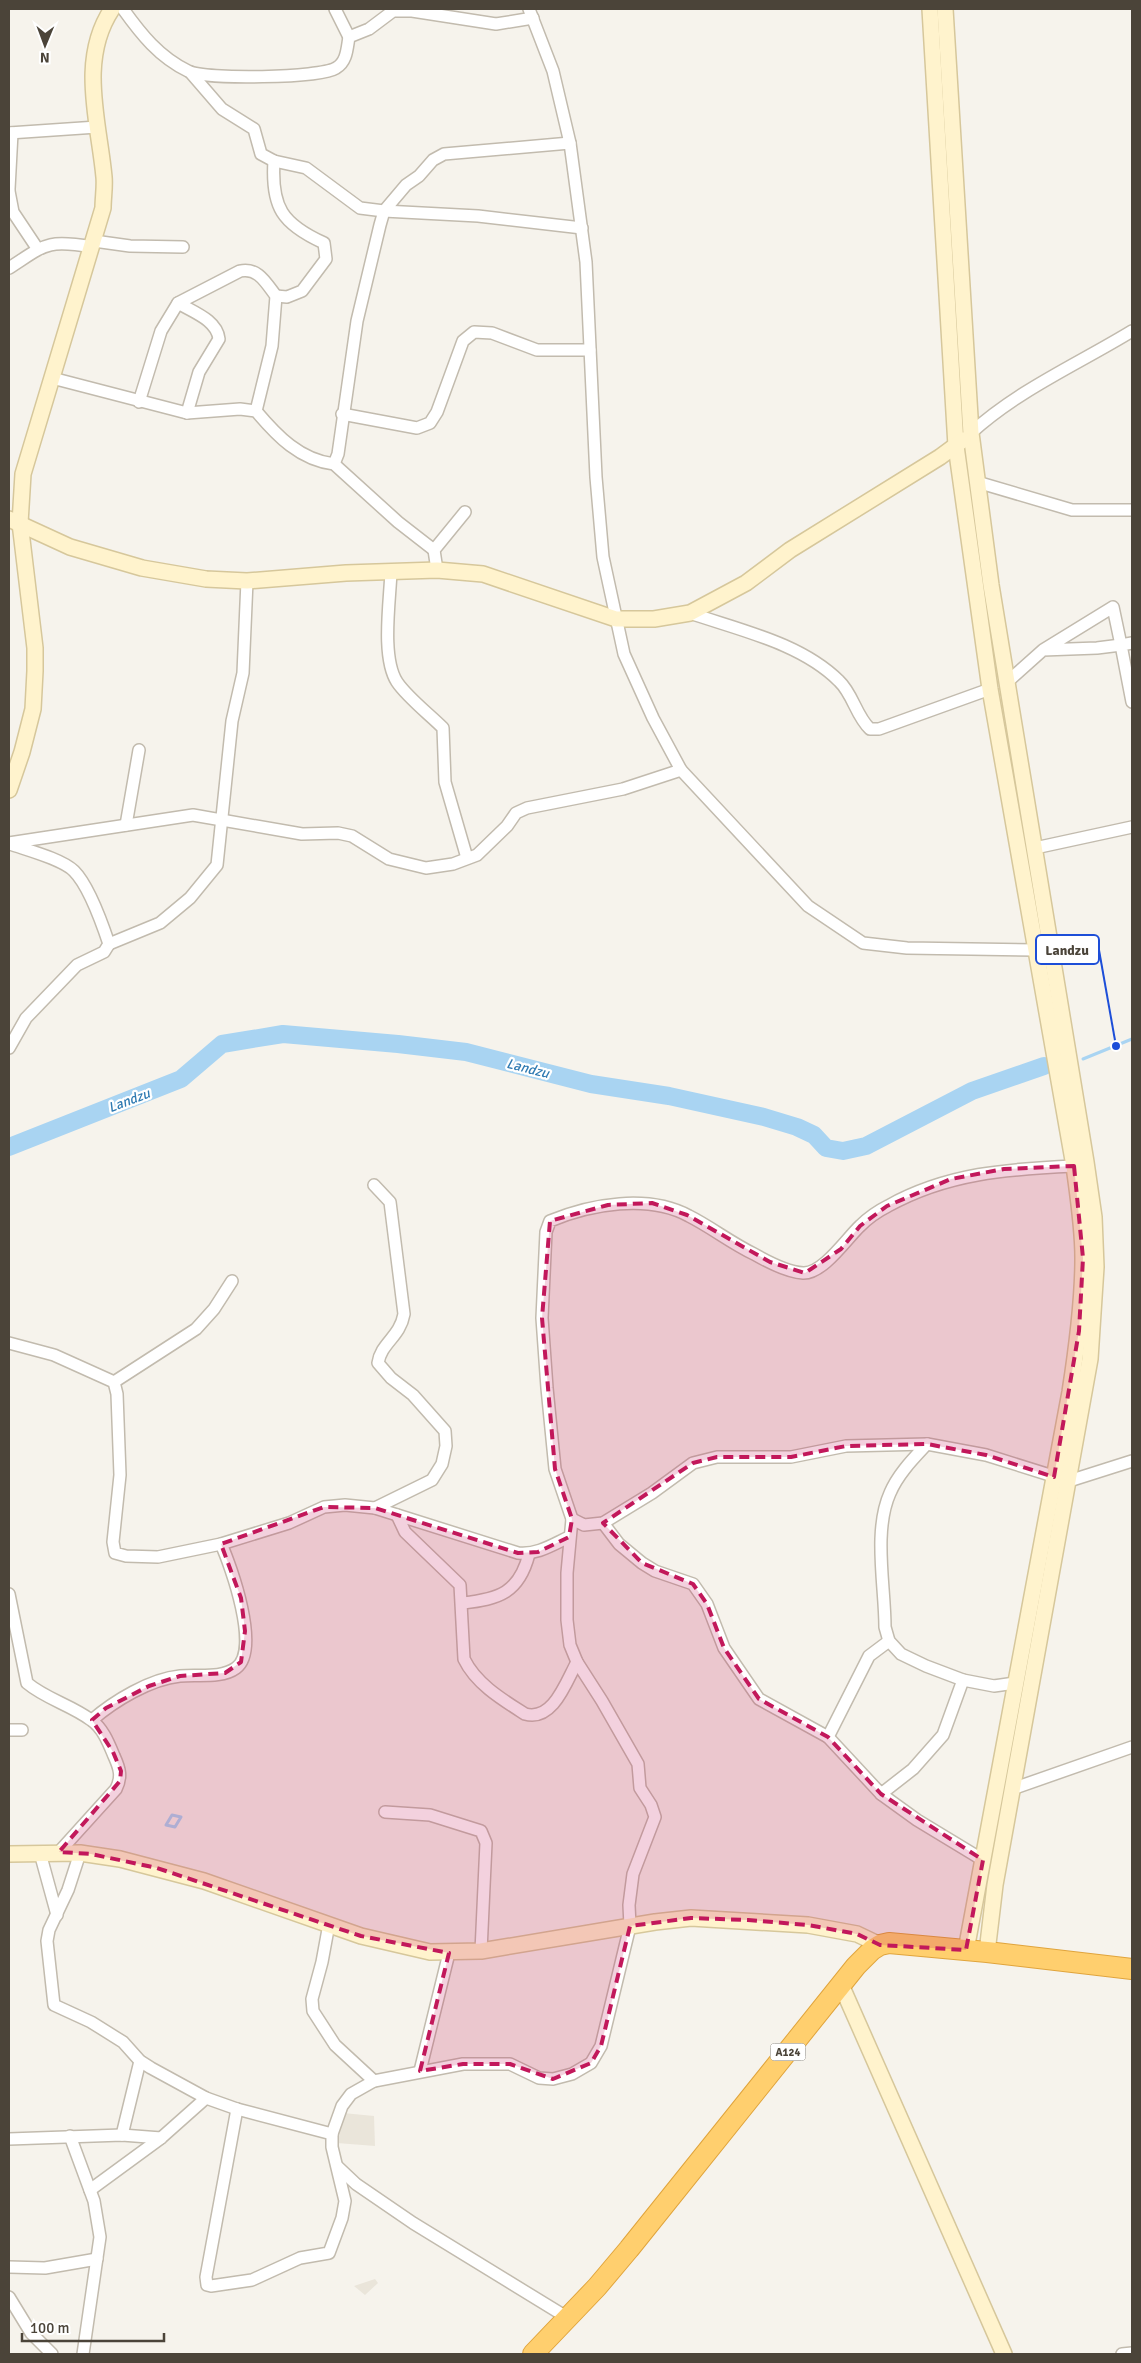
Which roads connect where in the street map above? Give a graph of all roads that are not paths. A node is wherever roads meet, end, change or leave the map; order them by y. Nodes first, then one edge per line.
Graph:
1 (112, 9) edge
2 (123, 9) edge
3 (335, 9) edge
4 (930, 9) edge
5 (945, 9) edge
6 (531, 13) edge
7 (349, 37) junction
8 (190, 72) junction
9 (96, 127) junction
10 (10, 133) edge
11 (570, 143) junction
12 (274, 162) junction
13 (9, 190) edge
14 (384, 211) junction
15 (582, 228) junction
16 (93, 244) junction
17 (184, 247) dead end
18 (37, 248) junction
19 (9, 268) edge
20 (276, 296) junction
21 (178, 303) junction
22 (1132, 331) edge
23 (590, 350) junction
24 (52, 378) junction
25 (139, 402) junction
26 (256, 411) junction
27 (187, 414) junction
28 (342, 414) junction
29 (971, 434) junction
30 (956, 446) junction
31 (334, 464) junction
32 (977, 482) junction
33 (1132, 510) edge
34 (465, 512) dead end
35 (14, 521) edge
36 (434, 550) junction
37 (438, 570) junction
38 (391, 572) junction
39 (247, 581) junction
40 (690, 613) junction
41 (616, 619) junction
42 (1126, 644) edge
43 (1043, 650) junction
44 (1006, 683) junction
45 (990, 689) junction
46 (1132, 702) edge
47 (139, 750) dead end
48 (681, 770) junction
49 (9, 790) edge
50 (223, 820) junction
51 (126, 825) junction
52 (1132, 827) edge
53 (1035, 848) junction
54 (467, 858) junction
55 (109, 944) junction
56 (1036, 950) junction
57 (9, 1048) edge
58 (1074, 1166) junction
59 (374, 1185) dead end
60 (232, 1281) dead end
61 (9, 1343) edge
62 (114, 1382) junction
63 (927, 1444) junction
64 (1132, 1461) edge
65 (1061, 1479) junction
66 (376, 1508) junction
67 (397, 1516) junction
68 (572, 1519) junction
69 (603, 1523) junction
70 (569, 1537) junction
71 (221, 1544) junction
72 (529, 1554) junction
73 (9, 1596) edge
74 (463, 1602) junction
75 (889, 1641) junction
76 (577, 1662) junction
77 (963, 1680) junction
78 (1015, 1684) junction
79 (92, 1720) junction
80 (9, 1730) edge
81 (22, 1730) dead end
82 (828, 1736) junction
83 (1132, 1747) edge
84 (1012, 1788) junction
85 (881, 1794) junction
86 (385, 1812) dead end
87 (59, 1852) junction
88 (40, 1853) junction
89 (80, 1853) junction
90 (9, 1854) edge
91 (983, 1860) junction
92 (57, 1915) junction
93 (329, 1924) junction
94 (630, 1926) junction
95 (880, 1945) junction
96 (966, 1950) junction
97 (481, 1951) junction
98 (987, 1952) junction
99 (449, 1953) junction
100 (1132, 1969) edge
101 (842, 1987) junction
102 (140, 2061) junction
103 (420, 2071) junction
104 (374, 2081) junction
105 (206, 2098) junction
106 (237, 2110) junction
107 (332, 2134) junction
108 (70, 2136) junction
109 (122, 2136) junction
110 (161, 2138) junction
111 (9, 2139) edge
112 (337, 2166) junction
113 (90, 2190) junction
114 (97, 2258) junction
115 (9, 2268) edge
116 (9, 2297) edge
117 (568, 2318) junction
118 (1132, 2352) edge
119 (52, 2354) edge
120 (83, 2354) edge
121 (533, 2354) edge
122 (1002, 2354) edge
123 (1122, 2354) edge

1 - 9 street
2 - 8 street
3 - 7 street
4 - 30 street
5 - 29 street
6 - 7 street
6 - 11 street
7 - 8 street
8 - 12 street
9 - 10 street
9 - 16 street
10 - 13 street
11 - 14 street
11 - 15 street
12 - 14 street
12 - 20 street
13 - 18 street
14 - 15 street
14 - 28 street
15 - 23 street
16 - 17 street
16 - 18 street
16 - 24 street
18 - 19 street
20 - 21 street
20 - 26 street
21 - 25 street
21 - 27 street
22 - 29 street
23 - 28 street
23 - 41 street
24 - 25 street
24 - 35 street
25 - 27 street
26 - 27 street
26 - 31 street
28 - 31 street
29 - 30 street
29 - 32 street
30 - 40 street
30 - 45 street
31 - 36 street
32 - 33 street
32 - 44 street
34 - 36 street
35 - 39 street
35 - 49 street
36 - 37 street
37 - 38 street
37 - 41 street
38 - 39 street
38 - 54 street
39 - 50 street
40 - 41 street
40 - 45 street
41 - 48 street
42 - 43 street
42 - 43 street
42 - 46 street
43 - 44 street
44 - 53 street
45 - 56 street
47 - 51 street
48 - 54 street
48 - 56 street
50 - 51 street
50 - 54 street
50 - 55 street
51 - 55 street
52 - 53 street
53 - 65 street
55 - 57 street
56 - 58 street
58 - 65 street
58 - 68 street
59 - 66 street
60 - 62 street
61 - 62 street
62 - 71 street
63 - 65 street
63 - 69 street
63 - 75 street
64 - 65 street
65 - 78 street
65 - 84 street
66 - 67 street
66 - 71 street
67 - 72 street
67 - 74 street
68 - 69 street
68 - 70 street
69 - 82 street
70 - 72 street
70 - 76 street
71 - 79 street
72 - 74 street
73 - 79 street
74 - 76 street
75 - 77 street
75 - 82 street
76 - 94 street
77 - 78 street
77 - 85 street
78 - 91 street
79 - 87 street
80 - 81 street
82 - 85 street
83 - 84 street
84 - 98 street
85 - 91 street
86 - 97 street
87 - 88 street
87 - 89 street
88 - 90 street
88 - 92 street
89 - 92 street
89 - 93 street
91 - 96 street
92 - 102 street
93 - 99 street
93 - 104 street
94 - 95 street
94 - 97 street
94 - 103 street
95 - 96 highway
95 - 101 highway, A124
96 - 98 highway
97 - 99 street
98 - 100 highway
99 - 103 street
101 - 117 highway, A124
101 - 122 street
102 - 105 street
102 - 109 street
103 - 104 street
104 - 107 street
105 - 106 street
105 - 110 street
106 - 107 street
106 - 112 street
107 - 112 street
108 - 109 street
108 - 111 street
108 - 113 street
109 - 110 street
110 - 113 street
112 - 117 street
113 - 114 street
114 - 115 street
114 - 120 street
116 - 119 street
117 - 121 highway, A124
118 - 123 street

